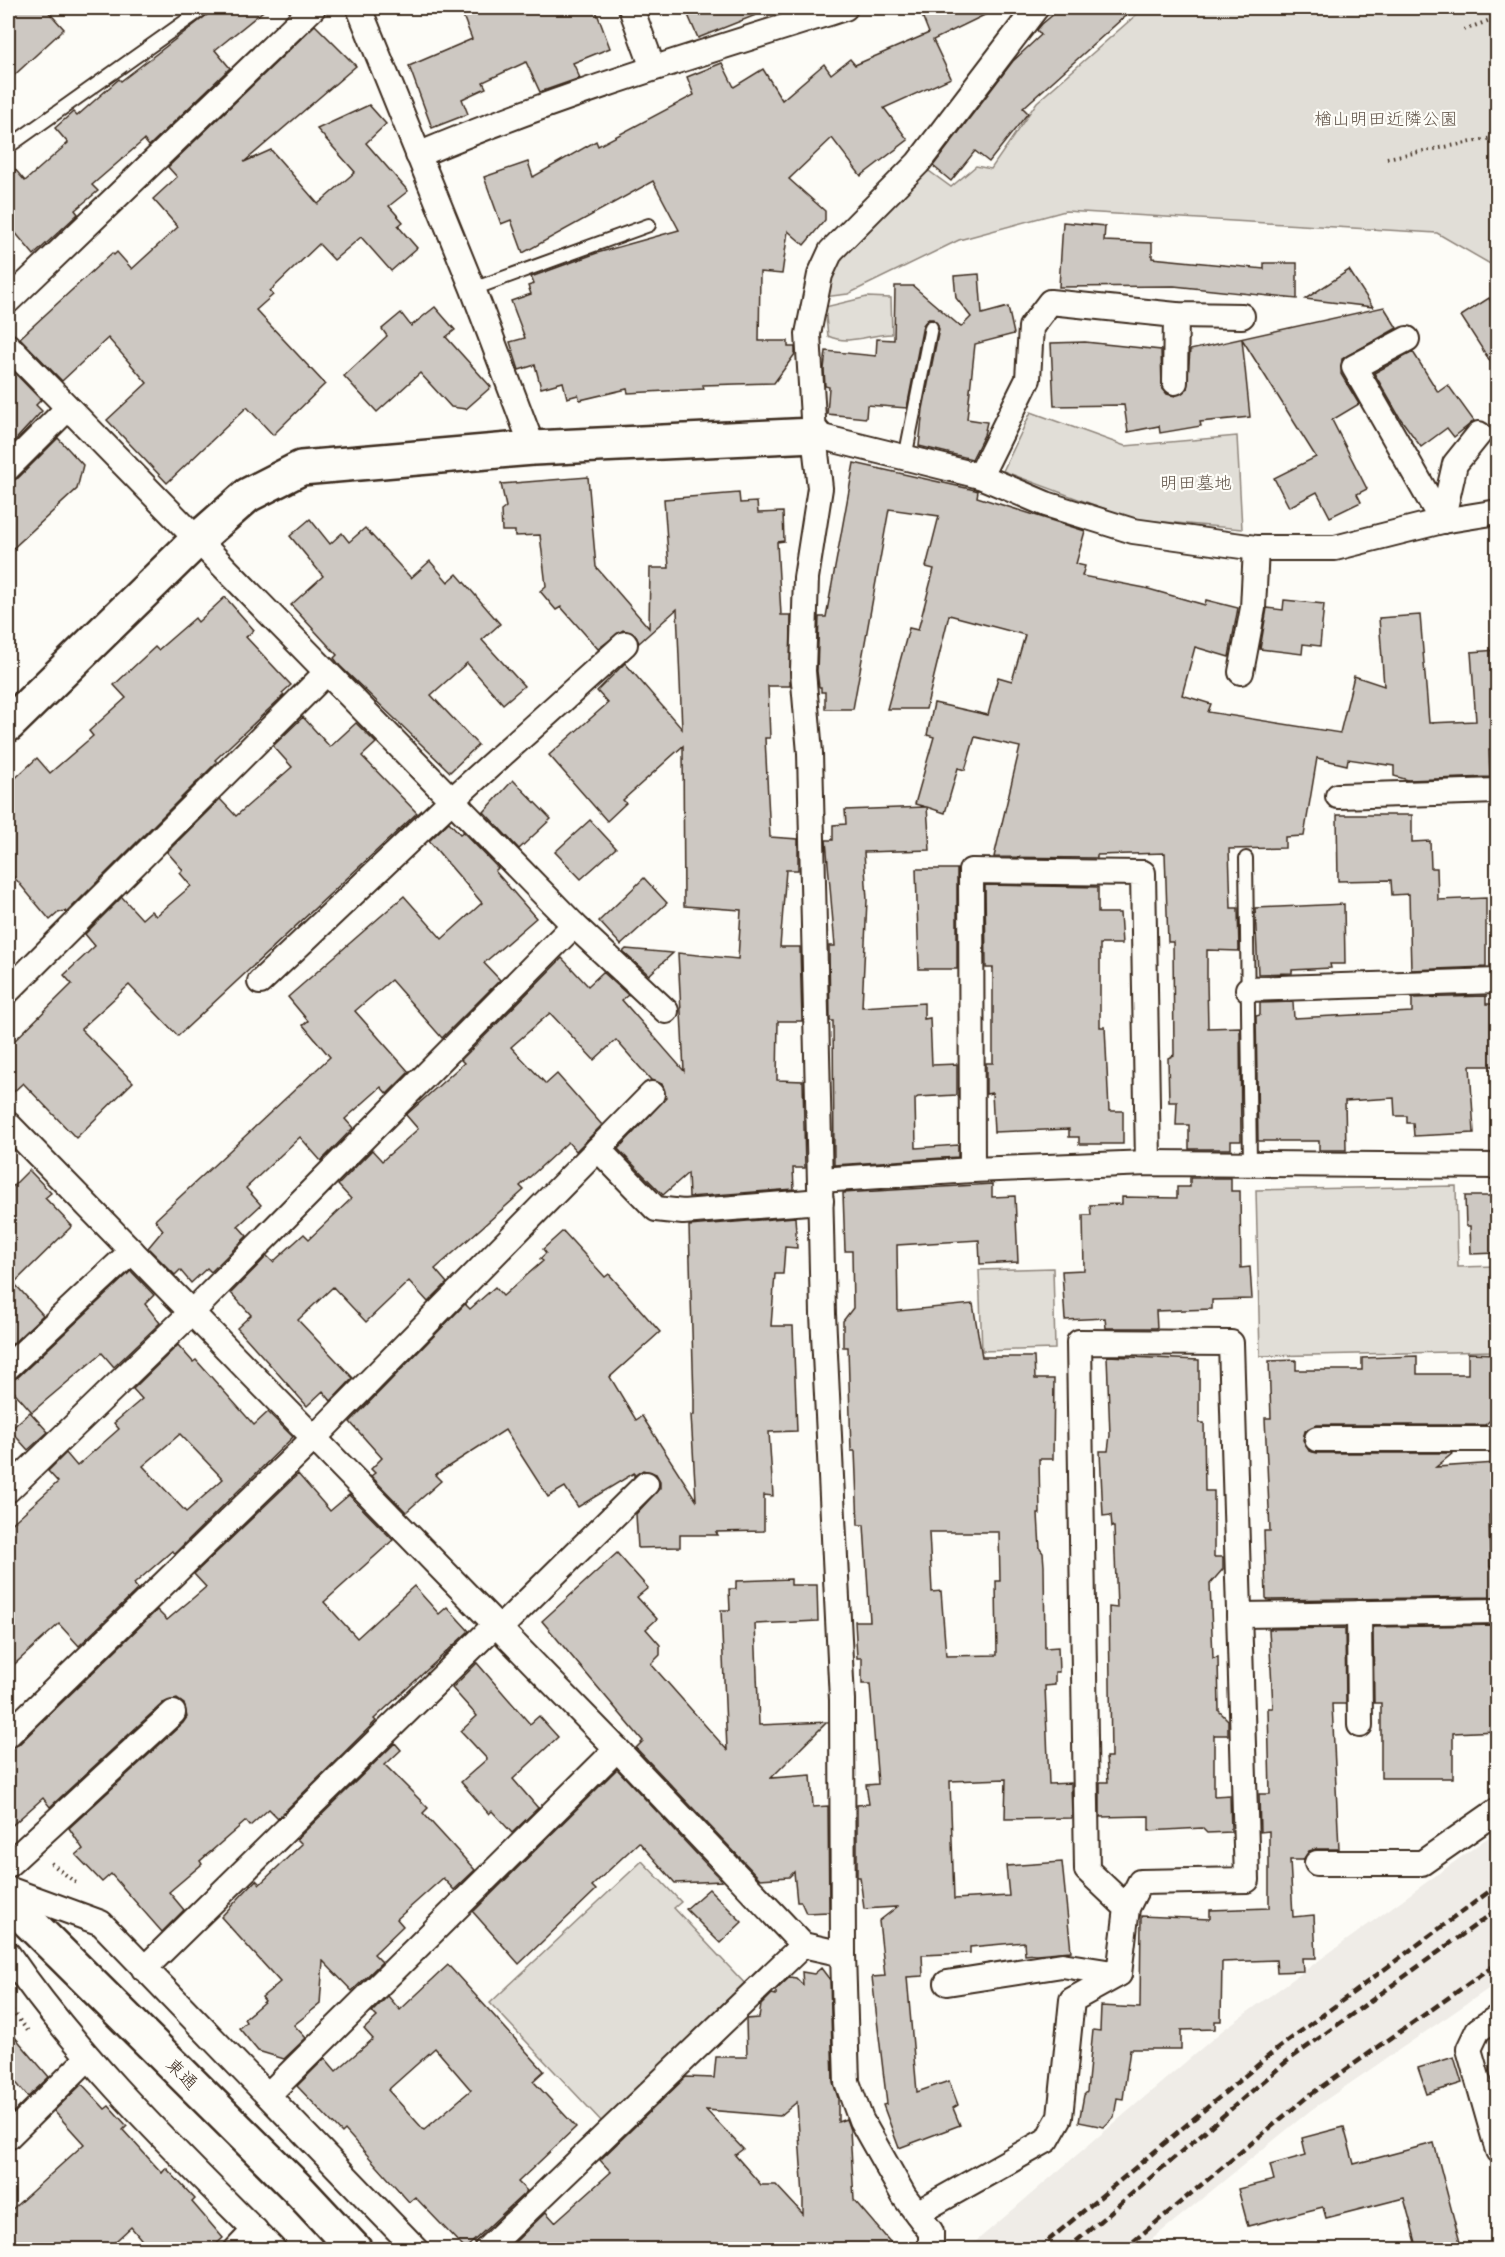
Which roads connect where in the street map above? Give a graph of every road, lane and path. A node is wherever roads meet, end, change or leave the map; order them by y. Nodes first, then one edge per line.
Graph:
1 (204, 8) edge
2 (313, 8) edge
3 (359, 8) edge
4 (631, 8) edge
5 (845, 8) edge
6 (1036, 8) edge
7 (1497, 17) edge
8 (1464, 30) dead end
9 (653, 68) junction
10 (1497, 137) edge
11 (8, 147) edge
12 (418, 156) junction
13 (1387, 158) dead end
14 (649, 225) dead end
15 (473, 289) junction
16 (8, 301) edge
17 (1176, 315) junction
18 (1242, 316) dead end
19 (931, 327) dead end
20 (1407, 339) dead end
21 (8, 346) edge
22 (1175, 382) dead end
23 (67, 408) junction
24 (1479, 434) dead end
25 (814, 435) junction
26 (533, 448) junction
27 (905, 458) junction
28 (8, 468) edge
29 (980, 476) junction
30 (1497, 512) edge
31 (1442, 521) junction
32 (196, 540) junction
33 (1256, 548) junction
34 (625, 644) dead end
35 (1241, 672) dead end
36 (326, 673) junction
37 (8, 725) edge
38 (1497, 791) edge
39 (1338, 796) dead end
40 (453, 799) junction
41 (1246, 858) dead end
42 (574, 925) junction
43 (1497, 981) edge
44 (260, 982) dead end
45 (1248, 989) junction
46 (8, 991) edge
47 (666, 1011) dead end
48 (652, 1094) dead end
49 (9, 1128) edge
50 (598, 1149) junction
51 (1148, 1163) junction
52 (1250, 1163) junction
53 (1497, 1167) edge
54 (972, 1170) junction
55 (821, 1191) junction
56 (132, 1251) junction
57 (191, 1313) junction
58 (8, 1367) edge
59 (313, 1439) junction
60 (1317, 1439) dead end
61 (1497, 1439) edge
62 (646, 1484) dead end
63 (8, 1490) edge
64 (1497, 1611) edge
65 (1359, 1613) junction
66 (1239, 1615) junction
67 (497, 1627) junction
68 (173, 1713) dead end
69 (1360, 1725) dead end
70 (8, 1735) edge
71 (617, 1749) junction
72 (1497, 1810) edge
73 (1317, 1863) dead end
74 (8, 1866) edge
75 (8, 1889) edge
76 (8, 1901) edge
77 (1127, 1908) junction
78 (802, 1945) junction
79 (843, 1953) junction
80 (8, 1954) edge
81 (144, 1968) junction
82 (1119, 1974) junction
83 (947, 1983) dead end
84 (1497, 2017) edge
85 (88, 2058) junction
86 (268, 2095) junction
87 (8, 2137) edge
88 (1497, 2151) edge
89 (916, 2213) junction
90 (255, 2230) junction
91 (236, 2250) edge
92 (274, 2250) edge
93 (355, 2250) edge
94 (417, 2250) edge
95 (486, 2250) edge
96 (931, 2250) edge

1 - 11 lane
2 - 16 street
3 - 12 street
4 - 9 street
5 - 9 street
6 - 25 street
7 - 8 path
9 - 12 street
10 - 13 path
12 - 15 street
14 - 15 lane
15 - 26 street
17 - 18 street
17 - 22 street
17 - 29 street
19 - 27 lane
20 - 31 street
21 - 23 street
23 - 28 street
23 - 32 street
24 - 31 street
25 - 26 street
25 - 27 street
25 - 55 street
26 - 32 street
27 - 29 street
29 - 33 street
30 - 31 street
31 - 33 street
32 - 36 street
32 - 37 street
33 - 35 street
34 - 40 street
36 - 40 street
36 - 46 street
38 - 39 street
40 - 42 street
40 - 44 street
41 - 45 lane
42 - 47 street
42 - 57 street
43 - 45 street
45 - 52 lane
48 - 50 street
49 - 56 street
50 - 55 street
50 - 59 street
51 - 52 street
51 - 54 street
51 - 54 street
52 - 53 street
54 - 55 street
55 - 79 street
56 - 57 street
56 - 58 street
57 - 59 street
57 - 63 street
59 - 67 street
59 - 70 street
60 - 61 street
62 - 67 street
64 - 65 street
65 - 66 street
65 - 69 street
66 - 77 street
66 - 77 street
67 - 71 street
67 - 81 street
68 - 74 street
71 - 78 street
71 - 86 street
72 - 73 street
75 - 81 street
76 - 93 street, 東通
77 - 82 street
78 - 79 street
78 - 95 street
79 - 89 street
80 - 85 street
81 - 86 street
82 - 83 street
82 - 89 street
84 - 88 street
85 - 87 street
85 - 90 street
86 - 94 street
89 - 96 street
90 - 91 street
90 - 92 street

